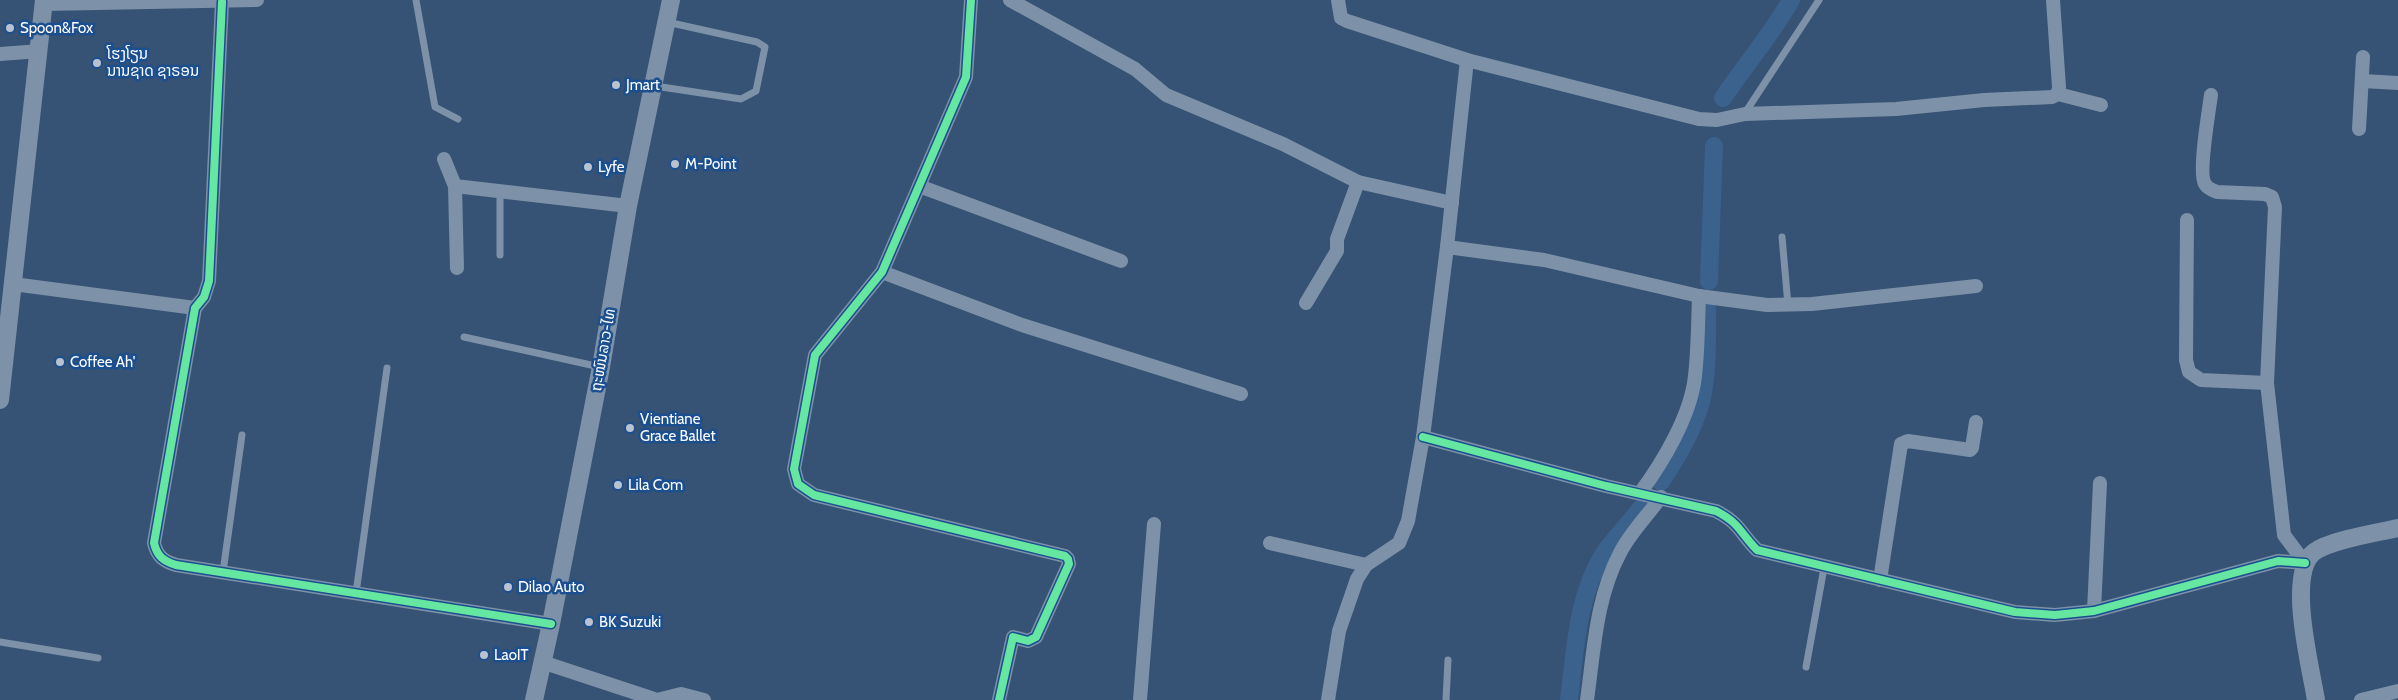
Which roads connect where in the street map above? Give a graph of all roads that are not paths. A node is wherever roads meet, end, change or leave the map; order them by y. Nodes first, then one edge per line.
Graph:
1 (257, 0) edge
2 (416, 0) edge
3 (671, 0) edge
4 (971, 0) edge
5 (1010, 0) edge
6 (1338, 0) edge
7 (1819, 0) edge
8 (2053, 0) edge
9 (44, 2) edge
10 (222, 2) junction
11 (667, 22) junction
12 (40, 52) junction
13 (0, 54) edge
14 (2363, 57) dead end
15 (1467, 60) junction
16 (2363, 81) junction
17 (2398, 83) edge
18 (655, 86) junction
19 (2058, 94) junction
20 (2211, 95) dead end
21 (2101, 105) dead end
22 (1745, 114) junction
23 (458, 119) dead end
24 (2358, 129) dead end
25 (444, 159) dead end
26 (1358, 182) junction
27 (455, 186) junction
28 (918, 186) junction
29 (500, 191) junction
30 (1452, 203) junction
31 (628, 206) junction
32 (2187, 220) dead end
33 (1782, 237) dead end
34 (1448, 247) junction
35 (500, 255) dead end
36 (1121, 261) dead end
37 (457, 268) dead end
38 (882, 272) junction
39 (13, 284) junction
40 (1976, 286) dead end
41 (1699, 296) junction
42 (1306, 303) dead end
43 (1788, 305) junction
44 (195, 308) junction
45 (464, 338) dead end
46 (601, 367) junction
47 (387, 368) dead end
48 (2267, 383) junction
49 (1241, 394) dead end
50 (0, 400) edge
51 (1976, 422) dead end
52 (242, 436) dead end
53 (1423, 437) junction
54 (2100, 483) dead end
55 (1640, 492) junction
56 (1661, 497) junction
57 (1154, 524) dead end
58 (2398, 528) edge
59 (1270, 543) dead end
60 (2305, 563) junction
61 (1366, 565) junction
62 (1824, 568) junction
63 (223, 572) junction
64 (1880, 580) junction
65 (356, 593) junction
66 (2094, 611) junction
67 (551, 624) junction
68 (0, 642) edge
69 (98, 658) dead end
70 (1448, 660) dead end
71 (542, 662) junction
72 (1806, 667) dead end
73 (2398, 691) edge
74 (534, 700) edge
75 (704, 700) edge
76 (999, 700) edge
77 (1140, 700) edge
78 (1328, 700) edge
79 (1446, 700) edge
80 (1587, 700) edge
81 (2316, 700) edge
82 (2361, 700) edge

1 - 10 street
2 - 23 lane
3 - 11 street, ຖະໜົນລາວ-ໄທ
4 - 28 street
5 - 26 street
6 - 15 street
7 - 22 lane
8 - 19 street
9 - 10 street
9 - 12 street
10 - 44 street
11 - 18 street, ຖະໜົນລາວ-ໄທ
11 - 18 lane
12 - 13 street
12 - 39 street
14 - 16 street
15 - 22 street
15 - 30 street
16 - 17 street
16 - 24 street
18 - 31 street, ຖະໜົນລາວ-ໄທ
19 - 21 street
19 - 22 street
20 - 48 street
25 - 27 street
26 - 30 street
26 - 42 street
27 - 29 street
27 - 37 street
28 - 36 street
28 - 38 street
29 - 31 street
29 - 35 lane
30 - 34 street
31 - 46 street, ຖະໜົນລາວ-ໄທ
32 - 48 street
33 - 43 lane
34 - 41 street
34 - 53 street
38 - 49 street
38 - 76 street
39 - 44 street
39 - 50 street
40 - 43 street
41 - 43 street
41 - 55 street
44 - 63 street
45 - 46 lane
46 - 67 street, ຖະໜົນລາວ-ໄທ
47 - 65 lane
48 - 60 street
51 - 64 street
52 - 63 lane
53 - 55 street
53 - 61 street
54 - 66 street
55 - 56 street
56 - 62 street
56 - 80 street
57 - 77 street
58 - 60 street
59 - 61 street
60 - 66 street
60 - 81 street
61 - 78 street
62 - 64 street
62 - 72 lane
63 - 65 street
64 - 66 street
65 - 67 street
67 - 71 street, ຖະໜົນລາວ-ໄທ
68 - 69 lane
70 - 79 lane
71 - 74 street, ຖະໜົນລາວ-ໄທ
71 - 75 street
73 - 82 street

